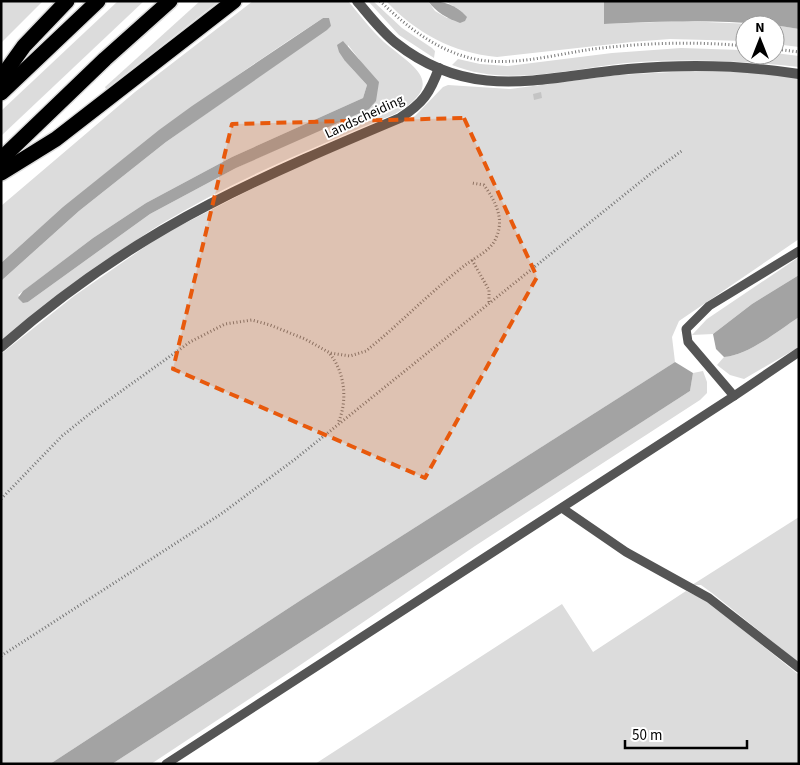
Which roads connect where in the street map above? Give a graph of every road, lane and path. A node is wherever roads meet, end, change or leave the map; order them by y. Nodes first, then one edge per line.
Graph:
1 (68, 1) edge
2 (98, 1) edge
3 (170, 1) edge
4 (234, 1) edge
5 (357, 1) edge
6 (380, 1) edge
7 (735, 46) edge
8 (785, 50) edge
9 (799, 52) edge
10 (439, 68) junction
11 (799, 74) edge
12 (1, 78) edge
13 (1, 93) edge
14 (683, 150) dead end
15 (1, 159) edge
16 (1, 173) edge
17 (472, 182) dead end
18 (799, 251) edge
19 (472, 260) junction
20 (489, 304) junction
21 (1, 348) edge
22 (799, 352) edge
23 (330, 353) junction
24 (734, 396) junction
25 (337, 426) junction
26 (1, 499) edge
27 (562, 508) junction
28 (1, 656) edge
29 (799, 668) edge
30 (166, 764) edge

1 - 12 highway
2 - 13 highway
3 - 15 highway
4 - 16 highway
5 - 10 street
6 - 7 path
8 - 9 path
10 - 11 street
10 - 21 street, Landscheiding
14 - 20 path
17 - 19 path
18 - 24 lane
19 - 20 path
19 - 23 path
20 - 25 path
22 - 24 lane
23 - 25 path
23 - 26 path
24 - 27 lane
25 - 28 path
27 - 29 lane
27 - 30 lane

